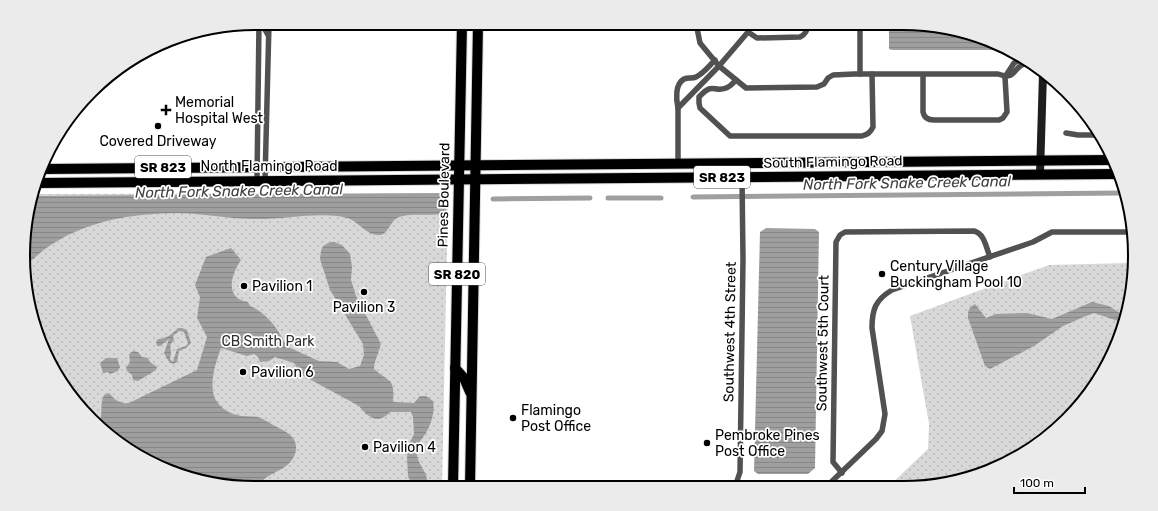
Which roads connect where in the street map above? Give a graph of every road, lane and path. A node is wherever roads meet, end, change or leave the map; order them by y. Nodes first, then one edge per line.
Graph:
1 (259, 30) edge
2 (265, 30) edge
3 (268, 30) edge
4 (462, 30) edge
5 (478, 30) edge
6 (697, 30) edge
7 (808, 30) edge
8 (860, 30) edge
9 (748, 32) joint
10 (268, 35) junction
11 (715, 60) junction
12 (1017, 61) edge
13 (1022, 65) edge
14 (719, 66) junction
15 (860, 74) junction
16 (872, 74) junction
17 (923, 75) junction
18 (1005, 76) junction
19 (1043, 79) edge
20 (736, 80) junction
21 (678, 108) junction
22 (1066, 133) dead end
23 (1093, 135) edge
24 (1040, 160) junction
25 (1107, 160) edge
26 (678, 163) junction
27 (459, 164) junction
28 (476, 164) junction
29 (262, 166) junction
30 (47, 169) edge
31 (1040, 174) junction
32 (1113, 174) edge
33 (742, 177) junction
34 (599, 178) junction
35 (477, 179) junction
36 (261, 180) junction
37 (458, 180) junction
38 (42, 183) edge
39 (1127, 232) edge
40 (990, 257) junction
41 (455, 368) junction
42 (472, 397) junction
43 (842, 473) junction
44 (453, 481) edge
45 (470, 481) edge
46 (736, 481) edge
47 (832, 481) edge

1 - 29 street
2 - 10 street
3 - 10 street
4 - 27 highway, Pines Boulevard / SR 820
5 - 28 highway, SR 820
6 - 11 street
7 - 9 street
8 - 15 street
9 - 14 street
10 - 29 street
11 - 14 street
11 - 21 street
12 - 18 street
13 - 18 street
14 - 20 street
14 - 21 street
15 - 16 street
15 - 20 street
16 - 17 street
16 - 20 street
17 - 18 street
17 - 18 street
19 - 24 street
21 - 26 street
22 - 23 street
24 - 25 highway, South Flamingo Road / SR 823
24 - 26 highway, South Flamingo Road / SR 823
24 - 31 street
26 - 28 highway, South Flamingo Road / SR 823
26 - 34 highway
27 - 28 highway, North Flamingo Road / SR 823
27 - 29 highway, North Flamingo Road / SR 823
27 - 37 highway, Pines Boulevard / SR 820
28 - 35 highway, SR 820
29 - 30 highway, North Flamingo Road / SR 823
29 - 36 street
31 - 32 highway, South Flamingo Road / SR 823
31 - 33 highway, South Flamingo Road / SR 823
33 - 34 highway, South Flamingo Road / SR 823
33 - 46 street, Southwest 4th Street
34 - 35 highway, South Flamingo Road / SR 823
35 - 37 highway, North Flamingo Road / SR 823
35 - 42 highway, SR 820
36 - 37 highway, North Flamingo Road / SR 823
36 - 38 highway, North Flamingo Road / SR 823
37 - 41 highway, Pines Boulevard / SR 820
39 - 40 street
40 - 43 street
40 - 43 street, Southwest 5th Court
41 - 42 highway
41 - 44 highway, Pines Boulevard / SR 820
42 - 45 highway, SR 820
43 - 47 street

